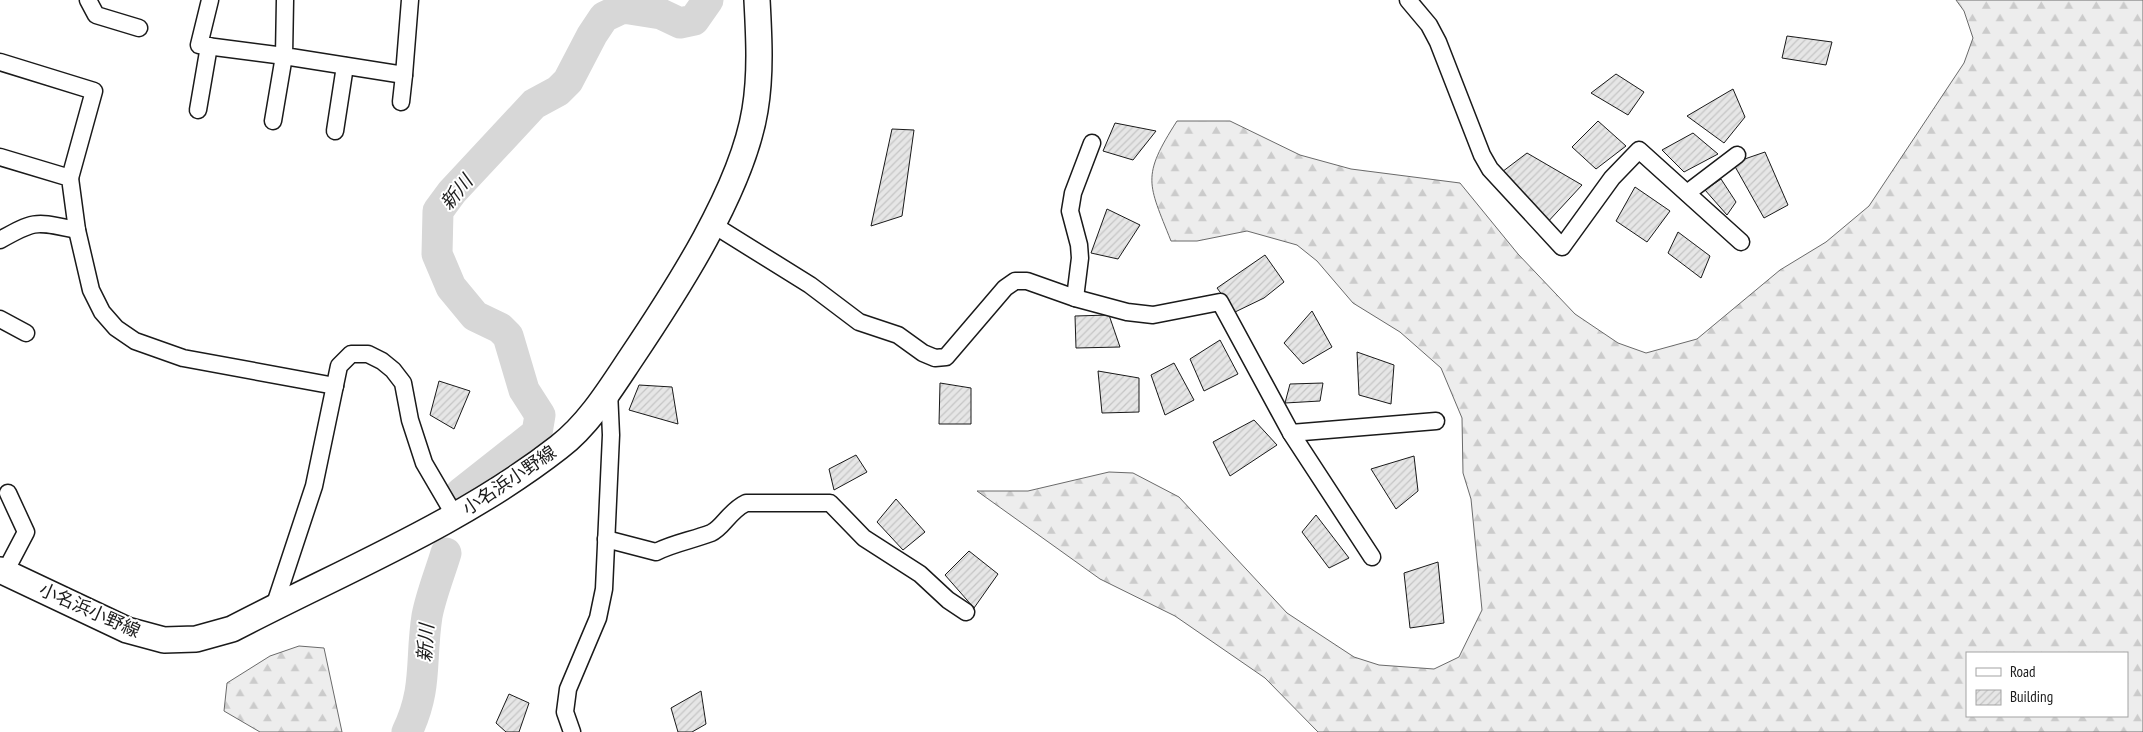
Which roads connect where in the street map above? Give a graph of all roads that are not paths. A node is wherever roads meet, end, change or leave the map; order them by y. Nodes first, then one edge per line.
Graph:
1 (88, 0) edge
2 (210, 0) edge
3 (285, 0) edge
4 (410, 0) edge
5 (757, 0) edge
6 (1408, 0) edge
7 (138, 28) dead end
8 (209, 46) junction
9 (284, 56) junction
10 (0, 62) edge
11 (345, 66) junction
12 (404, 75) junction
13 (401, 102) dead end
14 (198, 110) dead end
15 (273, 122) dead end
16 (336, 131) dead end
17 (1092, 143) dead end
18 (1738, 155) dead end
19 (0, 157) edge
20 (70, 178) junction
21 (1688, 193) junction
22 (712, 224) junction
23 (77, 230) junction
24 (0, 240) edge
25 (1741, 242) dead end
26 (1075, 298) junction
27 (0, 320) edge
28 (26, 333) dead end
29 (335, 386) junction
30 (609, 391) junction
31 (1436, 421) dead end
32 (1291, 433) junction
33 (8, 493) dead end
34 (455, 516) junction
35 (606, 539) junction
36 (1372, 557) dead end
37 (2, 571) edge
38 (274, 607) junction
39 (966, 612) dead end
40 (572, 732) edge

1 - 7 street
2 - 8 street
3 - 9 street
4 - 12 street
5 - 22 main road, 小名浜小野線
6 - 21 street
8 - 9 street
8 - 14 street
9 - 11 street
9 - 15 street
10 - 20 street
11 - 12 street
11 - 16 street
12 - 13 street
17 - 26 street
18 - 21 street
19 - 20 street
20 - 23 street
21 - 25 street
22 - 26 street
22 - 30 main road, 小名浜小野線
23 - 24 street
23 - 29 street
26 - 32 street
27 - 28 street
29 - 34 street
29 - 38 street
30 - 34 main road, 小名浜小野線
30 - 35 street
31 - 32 street
32 - 36 street
33 - 37 street
34 - 38 main road, 小名浜小野線
35 - 39 street
35 - 40 street
37 - 38 main road, 小名浜小野線

